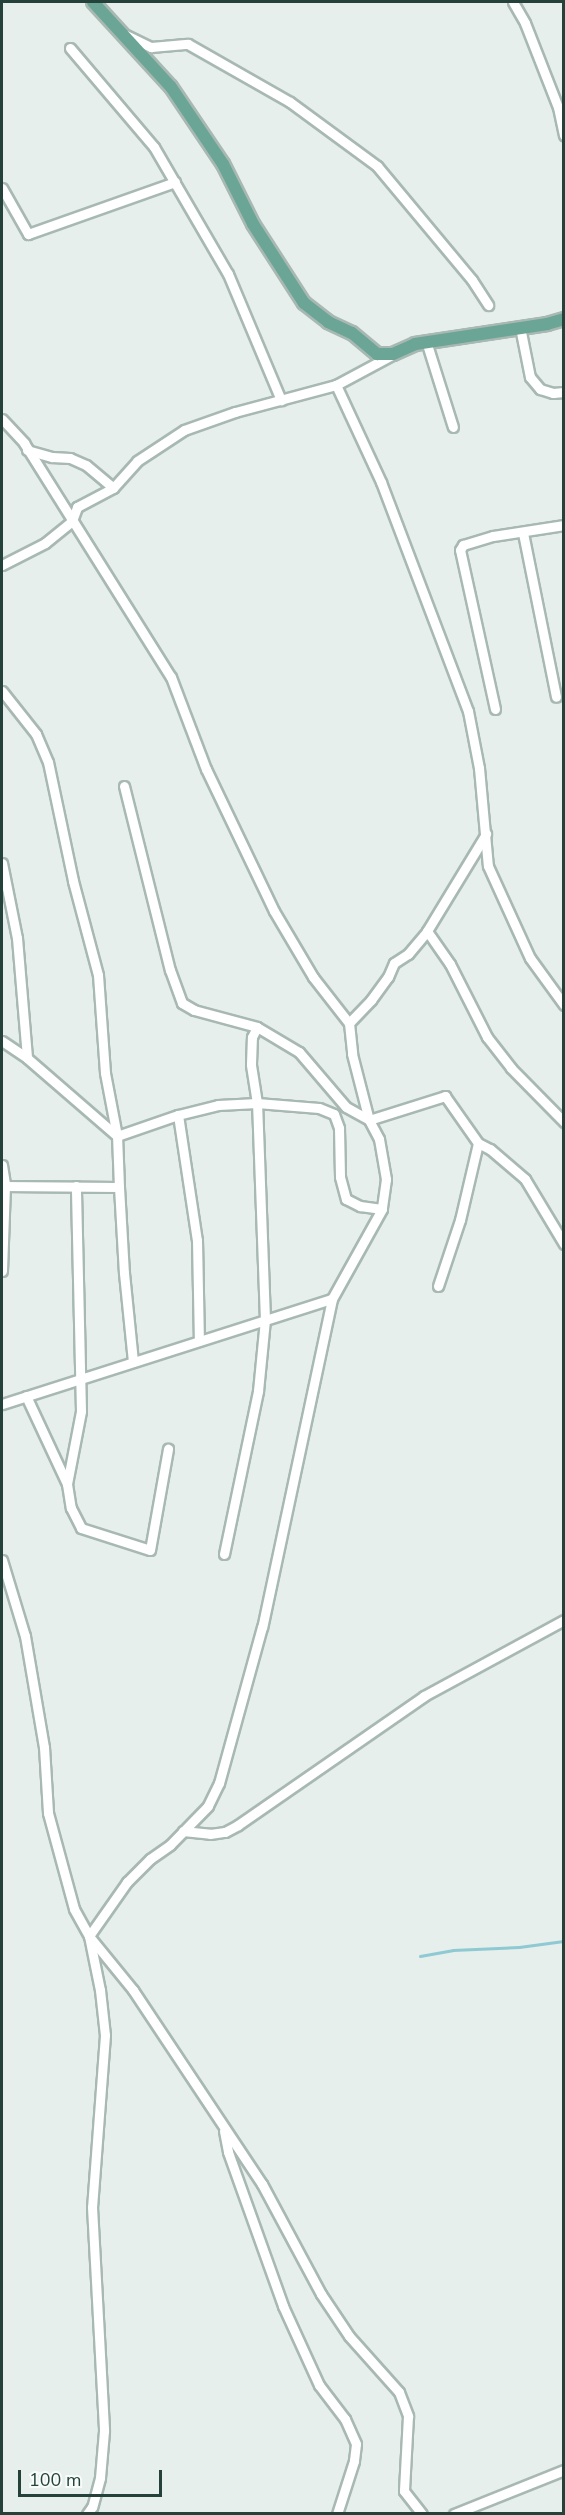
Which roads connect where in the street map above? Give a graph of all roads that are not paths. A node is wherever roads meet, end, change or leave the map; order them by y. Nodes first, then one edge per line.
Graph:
1 (93, 2) edge
2 (513, 2) edge
3 (123, 34) junction
4 (70, 48) dead end
5 (564, 135) edge
6 (175, 182) junction
7 (2, 188) edge
8 (488, 305) dead end
9 (564, 319) edge
10 (520, 327) junction
11 (426, 342) junction
12 (393, 354) junction
13 (336, 385) junction
14 (564, 392) edge
15 (281, 400) junction
16 (2, 419) edge
17 (453, 427) dead end
18 (27, 450) junction
19 (113, 488) junction
20 (72, 521) junction
21 (564, 525) edge
22 (522, 532) junction
23 (2, 566) edge
24 (2, 691) edge
25 (556, 697) dead end
26 (495, 708) dead end
27 (124, 786) dead end
28 (486, 834) junction
29 (2, 863) edge
30 (427, 931) junction
31 (564, 1005) edge
32 (349, 1023) junction
33 (257, 1028) junction
34 (2, 1041) edge
35 (27, 1058) junction
36 (257, 1103) junction
37 (178, 1115) junction
38 (369, 1120) junction
39 (564, 1122) edge
40 (117, 1136) junction
41 (478, 1143) junction
42 (2, 1165) edge
43 (3, 1186) edge
44 (76, 1186) junction
45 (119, 1187) junction
46 (382, 1209) junction
47 (564, 1244) edge
48 (2, 1271) edge
49 (438, 1286) dead end
50 (332, 1299) junction
51 (265, 1320) junction
52 (199, 1341) junction
53 (134, 1362) junction
54 (79, 1379) junction
55 (26, 1396) junction
56 (2, 1404) edge
57 (168, 1449) dead end
58 (67, 1484) junction
59 (224, 1554) dead end
60 (2, 1560) edge
61 (564, 1620) edge
62 (183, 1831) junction
63 (89, 1936) junction
64 (223, 2126) junction
65 (564, 2470) edge
66 (87, 2514) edge
67 (337, 2514) edge
68 (422, 2514) edge
69 (454, 2514) edge

1 - 3 main road
2 - 5 street
3 - 8 street
3 - 12 main road
4 - 6 street
6 - 7 street
6 - 15 street
9 - 10 main road
10 - 11 main road
10 - 14 street
11 - 12 main road
11 - 17 street
12 - 13 street
13 - 15 street
13 - 28 street
15 - 19 street
16 - 18 street
18 - 19 street
18 - 20 street
19 - 20 street
20 - 23 street
20 - 32 street
21 - 22 street
22 - 25 street
22 - 26 street
24 - 40 street
27 - 33 street
28 - 30 street
28 - 31 street
29 - 35 street
30 - 32 street
30 - 39 street
32 - 38 street
33 - 36 street
33 - 38 street
34 - 35 street
35 - 40 street
36 - 37 street
36 - 46 street
36 - 51 street
37 - 40 street
37 - 52 street
38 - 41 street
38 - 46 street
40 - 45 street
41 - 47 street
41 - 49 street
42 - 43 street
43 - 44 street
43 - 48 street
44 - 45 street
44 - 54 street
45 - 53 street
46 - 50 street
50 - 51 street
50 - 62 street
51 - 52 street
51 - 59 street
52 - 53 street
53 - 54 street
54 - 55 street
54 - 58 street
55 - 56 street
55 - 58 street
57 - 58 street
60 - 63 street
61 - 62 street
62 - 63 street
63 - 64 street
63 - 66 street
64 - 67 street
64 - 68 street
65 - 69 street

